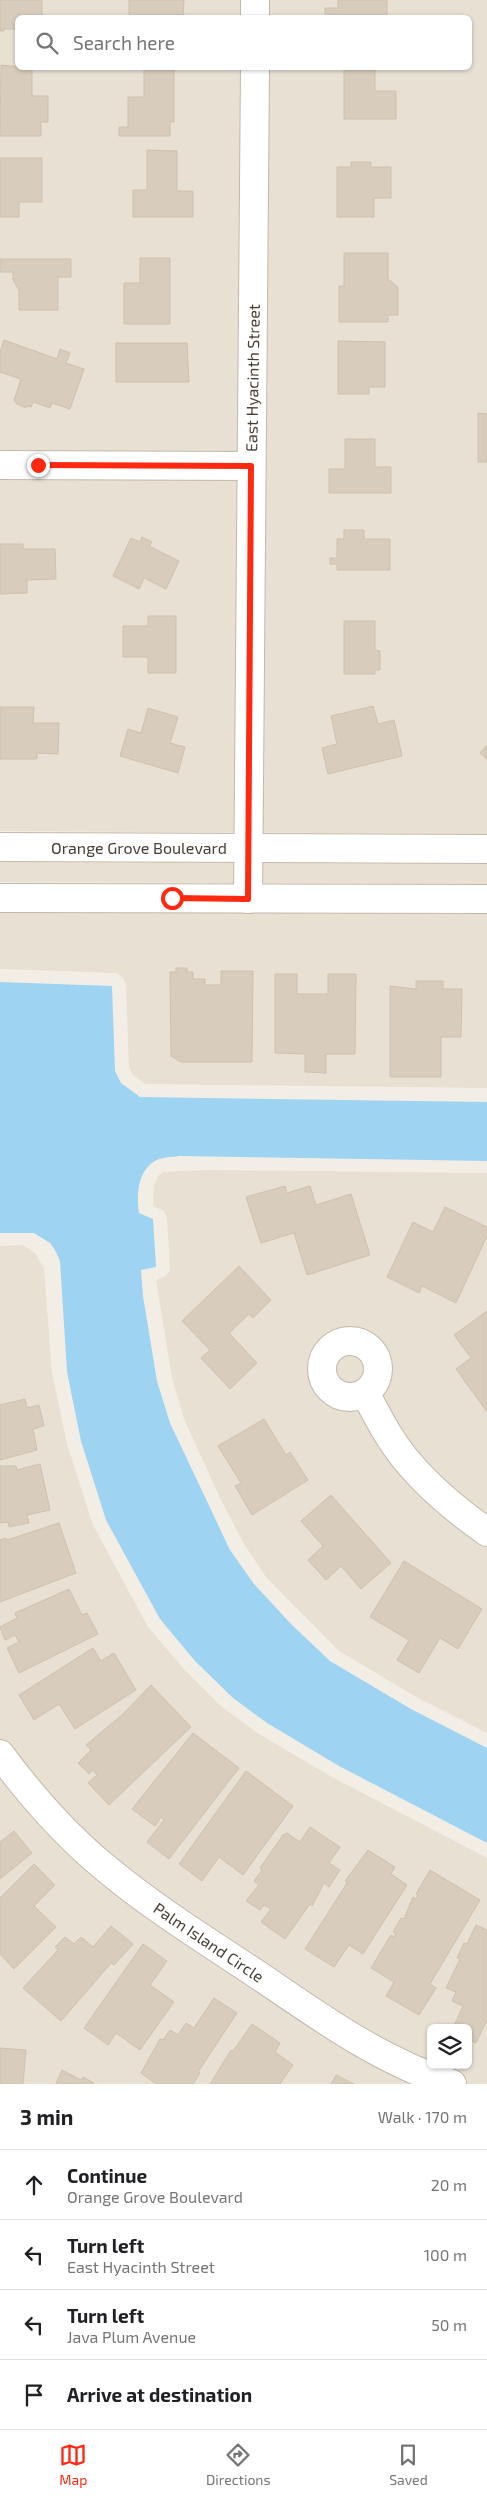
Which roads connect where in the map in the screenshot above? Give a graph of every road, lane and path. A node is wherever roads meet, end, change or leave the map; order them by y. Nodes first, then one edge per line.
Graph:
1 (256, 0) edge
2 (255, 15) edge
3 (255, 70) edge
4 (0, 465) edge
5 (251, 466) junction
6 (0, 847) edge
7 (250, 848) junction
8 (487, 849) edge
9 (0, 898) edge
10 (248, 899) junction
11 (487, 900) edge
12 (365, 1393) dead end
13 (487, 1532) edge
14 (0, 1754) edge
15 (452, 2084) edge

1 - 2 street
3 - 5 street, East Hyacinth Street
4 - 5 street
5 - 7 street, East Hyacinth Street
6 - 7 street, Orange Grove Boulevard
7 - 8 street, Orange Grove Boulevard
7 - 10 street, East Hyacinth Street
9 - 10 street
10 - 11 street
12 - 13 street
14 - 15 street, Palm Island Circle

